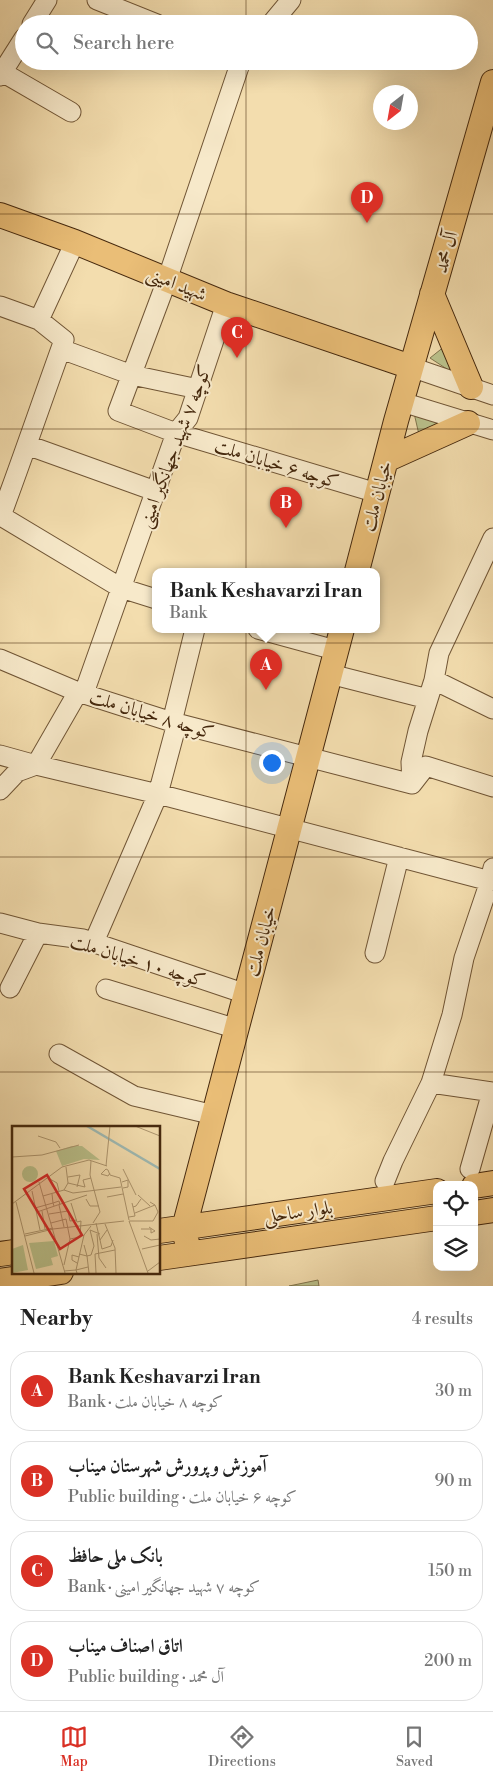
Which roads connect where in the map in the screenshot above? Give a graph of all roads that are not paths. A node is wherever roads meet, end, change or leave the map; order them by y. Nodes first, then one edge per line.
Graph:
1 (47, 0) edge
2 (97, 0) edge
3 (291, 0) edge
4 (38, 15) edge
5 (135, 15) edge
6 (278, 15) edge
7 (15, 52) edge
8 (238, 70) edge
9 (1, 74) edge
10 (493, 82) edge
11 (71, 112) dead end
12 (0, 215) edge
13 (75, 242) junction
14 (167, 280) junction
15 (432, 294) junction
16 (226, 304) junction
17 (0, 306) edge
18 (39, 320) junction
19 (60, 349) junction
20 (411, 367) junction
21 (132, 375) junction
22 (198, 389) junction
23 (482, 391) edge
24 (399, 412) junction
25 (468, 423) junction
26 (493, 430) edge
27 (176, 433) junction
28 (27, 445) junction
29 (386, 460) junction
30 (155, 491) junction
31 (377, 493) junction
32 (493, 538) edge
33 (358, 568) edge
34 (121, 588) junction
35 (152, 598) edge
36 (194, 633) edge
37 (290, 633) edge
38 (338, 639) edge
39 (0, 659) edge
40 (330, 674) junction
41 (434, 680) junction
42 (81, 692) junction
43 (428, 699) junction
44 (493, 709) edge
45 (174, 722) junction
46 (0, 755) edge
47 (308, 757) junction
48 (36, 765) junction
49 (412, 784) junction
50 (493, 787) edge
51 (0, 790) edge
52 (158, 794) junction
53 (289, 828) junction
54 (399, 857) junction
55 (492, 875) edge
56 (0, 923) edge
57 (38, 933) junction
58 (94, 942) junction
59 (374, 953) dead end
60 (10, 988) dead end
61 (106, 989) dead end
62 (246, 994) junction
63 (237, 1029) junction
64 (59, 1054) dead end
65 (431, 1083) junction
66 (492, 1092) edge
67 (214, 1115) junction
68 (472, 1177) edge
69 (385, 1181) dead end
70 (493, 1183) edge
71 (433, 1192) edge
72 (493, 1210) edge
73 (478, 1212) edge
74 (433, 1219) edge
75 (184, 1228) junction
76 (160, 1231) edge
77 (189, 1253) junction
78 (160, 1258) edge
79 (47, 1274) edge
80 (0, 1281) edge

1 - 4 street
2 - 5 street
3 - 6 street
7 - 9 street
8 - 14 street
9 - 11 street
10 - 15 main road, آل محمد
12 - 13 main road, شهید امینی
13 - 14 main road, شهید امینی
13 - 18 street
14 - 16 main road, شهید امینی
14 - 21 street
15 - 20 main road, آل محمد
15 - 23 main road
16 - 20 main road, شهید امینی
16 - 22 street, کوچه ۷ شهید جهانگیر امینی
17 - 18 street
18 - 19 street
19 - 21 street
19 - 28 street
20 - 23 street
20 - 24 main road, آل محمد
21 - 22 street
21 - 27 street, کوچه ۶ خیابان ملت
22 - 27 street, کوچه ۷ شهید جهانگیر امینی
24 - 25 street
24 - 29 main road, خیابان ملت
25 - 26 street
25 - 29 main road
27 - 30 street, کوچه ۷ شهید جهانگیر امینی
27 - 31 street, کوچه ۶ خیابان ملت
28 - 30 street
28 - 34 street
29 - 31 main road, خیابان ملت
30 - 34 street, کوچه ۷ شهید جهانگیر امینی
31 - 33 main road, خیابان ملت
32 - 41 street
34 - 35 street
34 - 42 street, کوچه ۷ شهید جهانگیر امینی
36 - 45 street
37 - 38 street
38 - 40 main road, خیابان ملت
39 - 42 street, کوچه ۸ خیابان ملت
40 - 43 street
40 - 47 main road, خیابان ملت
41 - 43 street
41 - 44 street
42 - 45 street, کوچه ۸ خیابان ملت
42 - 48 street, کوچه ۷ شهید جهانگیر امینی
43 - 49 street
45 - 47 street, کوچه ۸ خیابان ملت
45 - 52 street
46 - 48 street
47 - 49 street, کوچه ۸ خیابان ملت
47 - 53 main road, خیابان ملت
48 - 51 street
48 - 52 street
49 - 50 street
52 - 53 street
52 - 58 street
53 - 54 street
53 - 62 main road, خیابان ملت
54 - 55 street
54 - 59 street
55 - 65 street
56 - 57 street, کوچه ۱۰ خیابان ملت
57 - 58 street, کوچه ۱۰ خیابان ملت
57 - 60 street
58 - 62 street, کوچه ۱۰ خیابان ملت
61 - 63 street
62 - 63 main road, خیابان ملت
63 - 67 main road, خیابان ملت
64 - 67 street
65 - 66 street
65 - 69 street
66 - 68 street
67 - 75 main road, خیابان ملت
68 - 70 main road
71 - 75 main road, بلوار ساحلی
72 - 73 main road
74 - 77 main road, بلوار ساحلی
75 - 76 main road, بلوار ساحلی
75 - 77 main road, خیابان ملت
77 - 78 main road, بلوار ساحلی
79 - 80 main road

